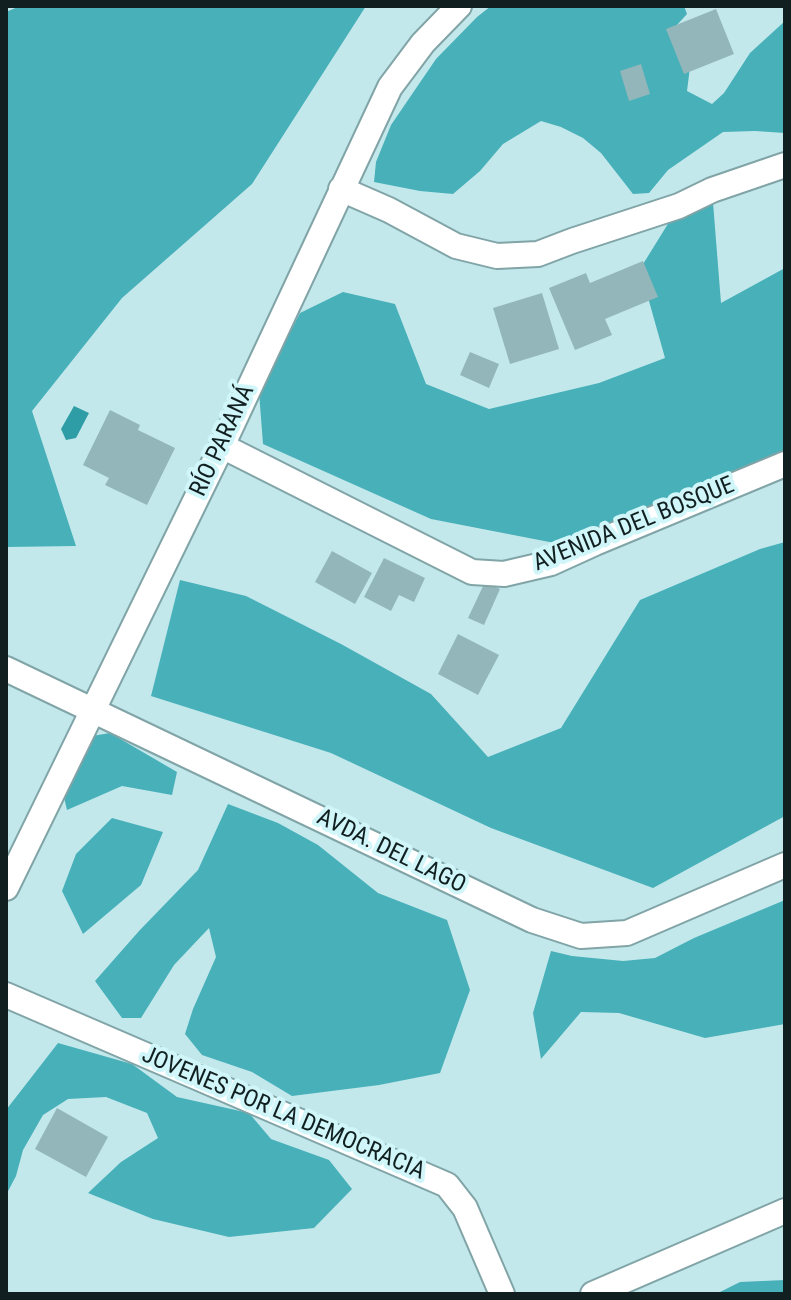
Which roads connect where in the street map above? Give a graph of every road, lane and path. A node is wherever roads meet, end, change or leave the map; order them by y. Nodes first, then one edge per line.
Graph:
1 (459, 6) edge
2 (785, 165) edge
3 (341, 189) junction
4 (222, 446) junction
5 (785, 464) edge
6 (6, 669) edge
7 (92, 709) junction
8 (785, 865) edge
9 (6, 888) edge
10 (6, 995) edge
11 (784, 1213) edge
12 (502, 1294) edge
13 (593, 1294) edge

1 - 3 street, RÍO PARANÁ
2 - 3 street
3 - 4 street, RÍO PARANÁ
4 - 5 street, AVENIDA DEL BOSQUE
4 - 7 street, RÍO PARANÁ
6 - 7 street, AVDA. DEL LAGO
7 - 8 street, AVDA. DEL LAGO
7 - 9 street, RÍO PARANÁ
10 - 12 street, JOVENES POR LA DEMOCRACIA
11 - 13 street

